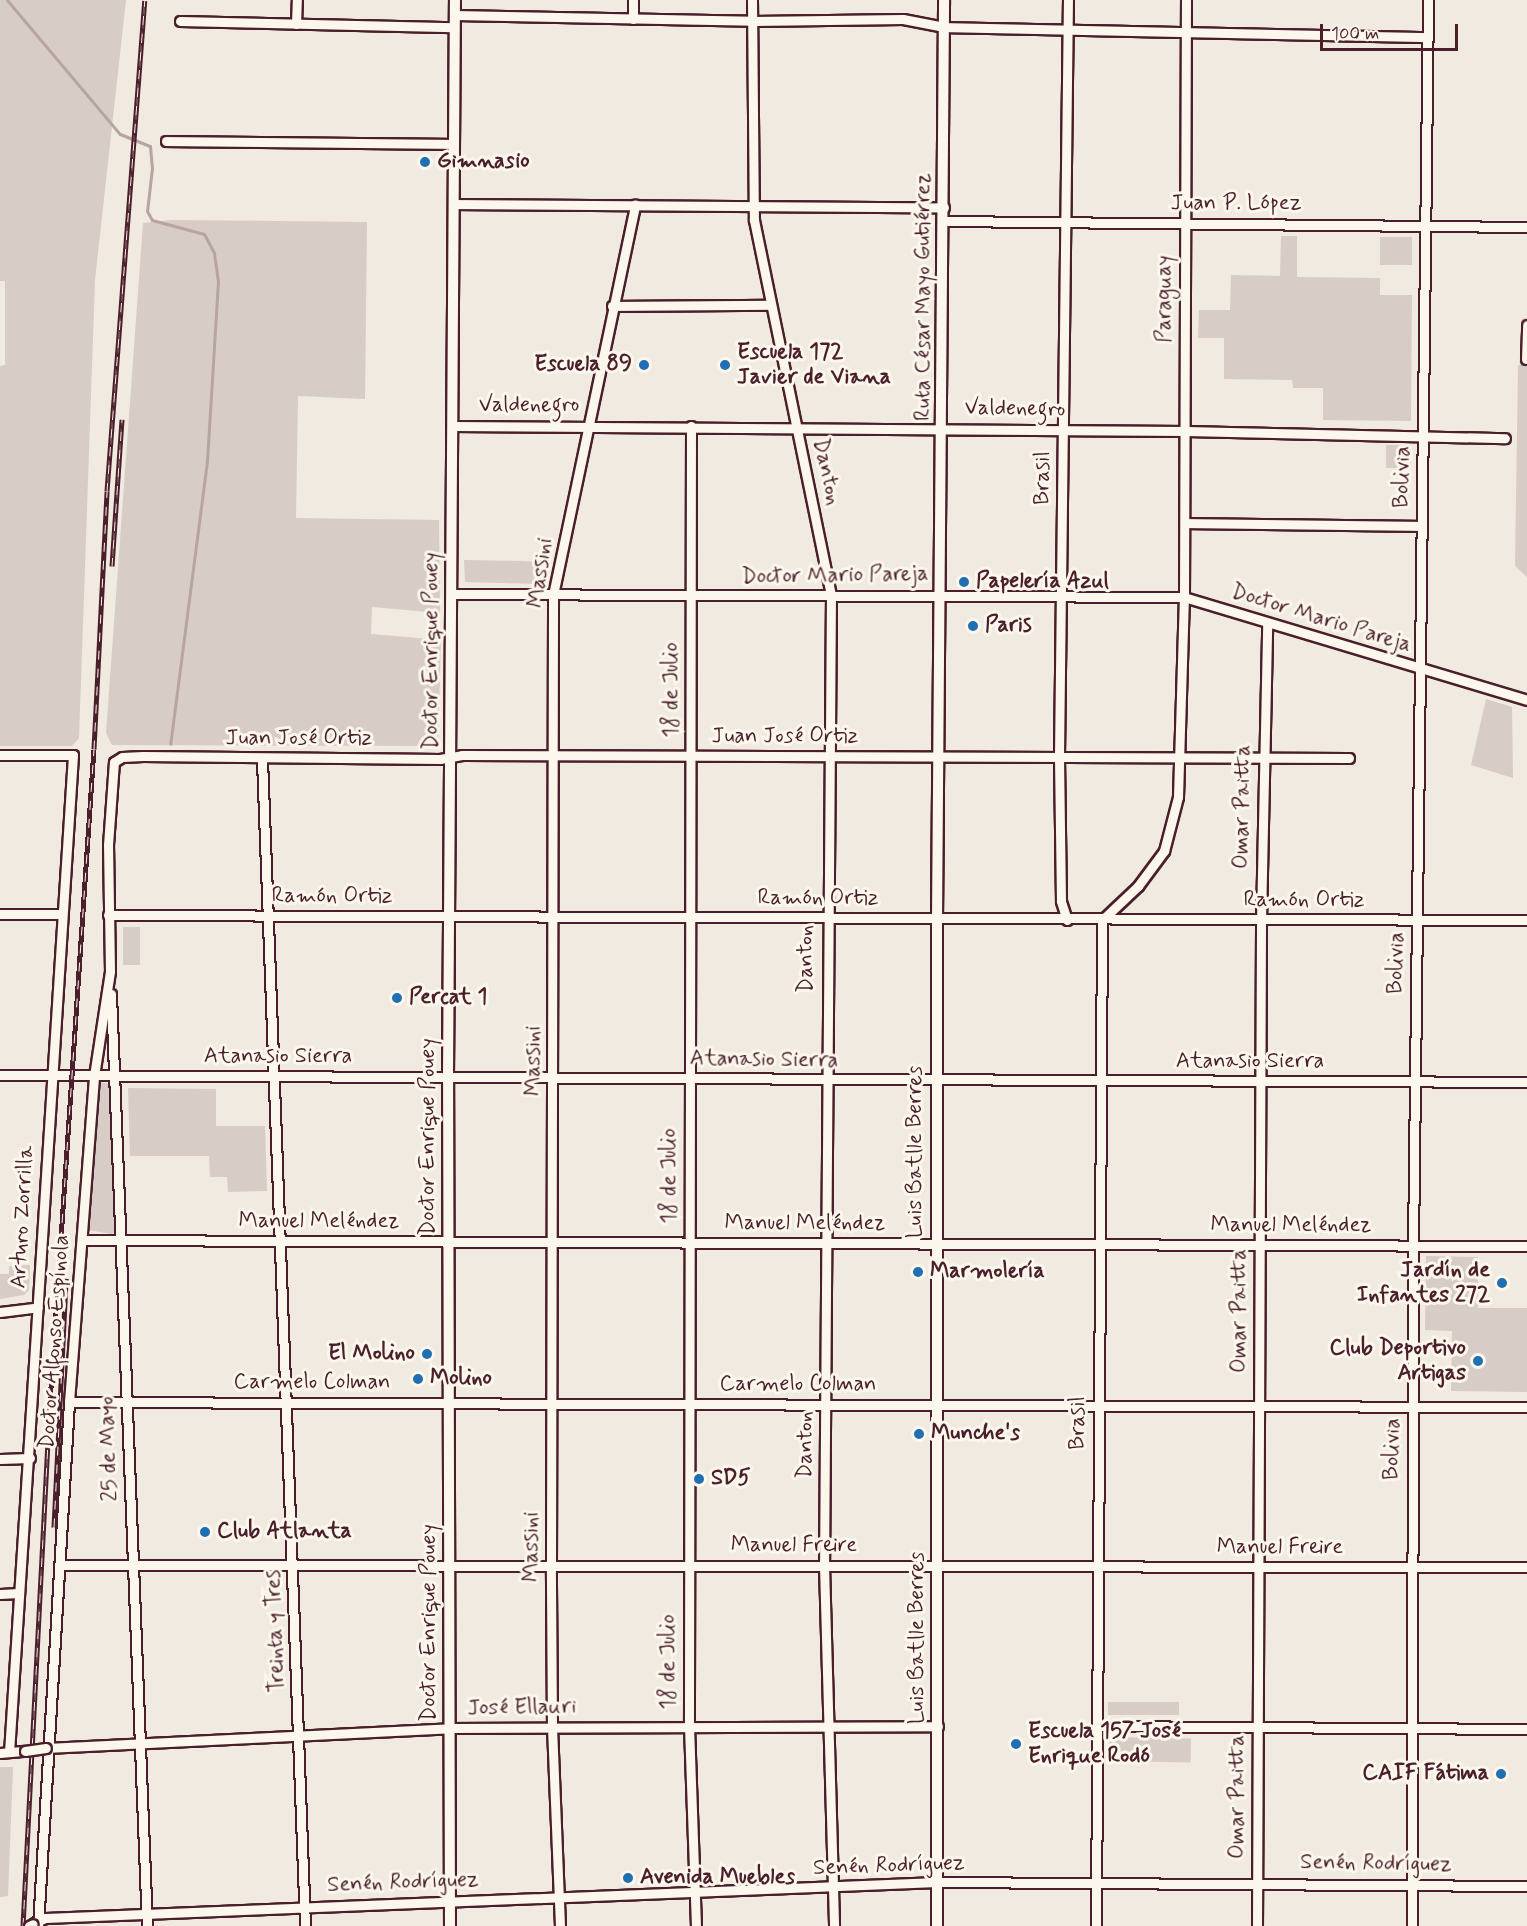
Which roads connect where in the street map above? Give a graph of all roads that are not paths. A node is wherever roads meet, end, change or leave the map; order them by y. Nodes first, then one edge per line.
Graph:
1 (297, 0) edge
2 (454, 0) edge
3 (633, 0) edge
4 (752, 0) edge
5 (945, 0) edge
6 (1068, 0) edge
7 (1186, 0) edge
8 (1428, 0) edge
9 (454, 15) junction
10 (633, 19) junction
11 (180, 21) dead end
12 (753, 21) junction
13 (296, 24) junction
14 (454, 27) junction
15 (944, 27) junction
16 (1067, 30) junction
17 (1187, 32) junction
18 (1427, 37) junction
19 (166, 141) dead end
20 (454, 144) junction
21 (453, 204) junction
22 (635, 205) junction
23 (756, 205) junction
24 (944, 207) junction
25 (944, 220) junction
26 (1066, 224) junction
27 (1184, 224) junction
28 (1425, 225) junction
29 (1527, 227) edge
30 (770, 305) junction
31 (612, 306) junction
32 (1527, 325) edge
33 (1526, 359) edge
34 (452, 426) junction
35 (589, 426) junction
36 (691, 426) junction
37 (797, 427) junction
38 (942, 428) junction
39 (1062, 429) junction
40 (1186, 431) junction
41 (1423, 435) junction
42 (1505, 438) dead end
43 (1185, 523) junction
44 (1422, 526) junction
45 (452, 594) junction
46 (831, 594) junction
47 (939, 594) junction
48 (553, 595) junction
49 (1061, 596) junction
50 (691, 597) junction
51 (1184, 597) junction
52 (1267, 624) junction
53 (1419, 670) junction
54 (1527, 700) edge
55 (0, 755) edge
56 (555, 756) junction
57 (1059, 756) junction
58 (451, 757) junction
59 (692, 757) junction
60 (937, 757) junction
61 (828, 758) junction
62 (1181, 758) junction
63 (1264, 758) junction
64 (1348, 758) dead end
65 (262, 759) junction
66 (114, 762) joint
67 (0, 914) edge
68 (62, 914) junction
69 (108, 915) junction
70 (268, 916) junction
71 (450, 917) junction
72 (553, 917) junction
73 (691, 918) junction
74 (827, 919) junction
75 (937, 920) junction
76 (1066, 920) junction
77 (1102, 920) junction
78 (1417, 920) junction
79 (1527, 920) edge
80 (1261, 921) junction
81 (110, 970) junction
82 (0, 1075) edge
83 (51, 1076) junction
84 (94, 1076) junction
85 (114, 1076) junction
86 (274, 1077) junction
87 (448, 1077) junction
88 (554, 1078) junction
89 (690, 1078) junction
90 (826, 1080) junction
91 (1100, 1080) junction
92 (936, 1081) junction
93 (1260, 1082) junction
94 (1414, 1082) junction
95 (1527, 1082) edge
96 (82, 1240) junction
97 (122, 1240) junction
98 (281, 1241) junction
99 (552, 1241) junction
100 (448, 1242) junction
101 (690, 1243) junction
102 (827, 1243) junction
103 (1099, 1243) junction
104 (936, 1244) junction
105 (1260, 1245) junction
106 (1413, 1246) junction
107 (1527, 1246) edge
108 (38, 1307) junction
109 (0, 1312) edge
110 (69, 1401) junction
111 (127, 1402) junction
112 (286, 1402) junction
113 (447, 1403) junction
114 (553, 1404) junction
115 (937, 1404) junction
116 (690, 1405) junction
117 (826, 1405) junction
118 (1098, 1406) junction
119 (1259, 1406) junction
120 (1413, 1406) junction
121 (1527, 1407) edge
122 (30, 1458) junction
123 (0, 1459) edge
124 (60, 1565) junction
125 (293, 1565) junction
126 (551, 1565) junction
127 (133, 1566) junction
128 (450, 1566) junction
129 (689, 1566) junction
130 (824, 1566) junction
131 (938, 1567) junction
132 (1097, 1567) junction
133 (1257, 1567) junction
134 (1411, 1567) junction
135 (1527, 1568) edge
136 (19, 1593) junction
137 (0, 1594) edge
138 (1097, 1725) junction
139 (689, 1726) junction
140 (827, 1726) junction
141 (938, 1726) junction
142 (552, 1727) junction
143 (451, 1728) junction
144 (1258, 1729) junction
145 (1411, 1729) junction
146 (1527, 1729) edge
147 (299, 1737) junction
148 (139, 1744) junction
149 (47, 1748) junction
150 (4, 1753) edge
151 (937, 1882) junction
152 (1096, 1883) junction
153 (1257, 1883) junction
154 (1412, 1884) junction
155 (832, 1886) junction
156 (1527, 1886) edge
157 (694, 1892) junction
158 (558, 1898) junction
159 (450, 1900) junction
160 (304, 1907) junction
161 (146, 1915) junction
162 (34, 1924) edge
163 (147, 1926) edge
164 (305, 1926) edge
165 (450, 1926) edge
166 (560, 1926) edge
167 (696, 1926) edge
168 (834, 1926) edge
169 (937, 1926) edge
170 (1095, 1926) edge
171 (1257, 1926) edge
172 (1412, 1926) edge

1 - 13 street
2 - 9 street, Doctor Enrique Pouey
3 - 10 street
4 - 12 street, Danton
5 - 15 street, Ruta César Mayo Gutiérrez
6 - 16 street, Brasil
7 - 17 street, Paraguay
8 - 18 street, Bolivia
9 - 10 street
9 - 14 street, Doctor Enrique Pouey
10 - 12 street
11 - 13 street
12 - 15 street
12 - 23 street, Danton
13 - 14 street
14 - 20 street, Doctor Enrique Pouey
15 - 16 street
15 - 24 street, Ruta César Mayo Gutiérrez
16 - 17 street
16 - 26 street, Brasil
17 - 18 street
17 - 27 street, Paraguay
18 - 28 street, Bolivia
19 - 20 street
20 - 21 street, Doctor Enrique Pouey
21 - 22 street
21 - 34 street, Doctor Enrique Pouey
22 - 23 street
22 - 31 street, Massini
23 - 24 street
23 - 30 street, Danton
24 - 25 street, Ruta César Mayo Gutiérrez
25 - 26 street, Juan P. López
25 - 38 street, Ruta César Mayo Gutiérrez
26 - 27 street, Juan P. López
26 - 39 street, Brasil
27 - 28 street, Juan P. López
27 - 40 street, Paraguay
28 - 29 street, Juan P. López
28 - 41 street, Bolivia
30 - 31 street
30 - 37 street, Danton
31 - 35 street, Massini
32 - 33 street
34 - 35 street, Valdenegro
34 - 45 street, Doctor Enrique Pouey
35 - 36 street, Valdenegro
35 - 48 street, Massini
36 - 37 street, Valdenegro
36 - 50 street, 18 de Julio
37 - 38 street, Valdenegro
37 - 46 street, Danton
38 - 39 street, Valdenegro
38 - 47 street, Ruta César Mayo Gutiérrez
39 - 40 street, Valdenegro
39 - 49 street, Brasil
40 - 41 street, Valdenegro
40 - 43 street, Paraguay
41 - 42 street, Valdenegro
41 - 44 street, Bolivia
43 - 44 street
43 - 51 street, Paraguay
44 - 53 street, Bolivia
45 - 48 street, Doctor Mario Pareja
45 - 58 street, Doctor Enrique Pouey
46 - 47 street, Doctor Mario Pareja
46 - 50 street, Doctor Mario Pareja
46 - 61 street, Danton
47 - 49 street, Doctor Mario Pareja
47 - 60 street, Luis Batlle Berres
48 - 50 street, Doctor Mario Pareja
48 - 56 street, Massini
49 - 51 street, Doctor Mario Pareja
49 - 57 street, Brasil
50 - 59 street, 18 de Julio
51 - 52 street, Doctor Mario Pareja
51 - 62 street, Paraguay
52 - 53 street, Doctor Mario Pareja
52 - 63 street, Omar Paitta
53 - 54 street, Doctor Mario Pareja
53 - 78 street, Bolivia
55 - 68 street, Arturo Zorrilla
56 - 58 street, Juan José Ortiz
56 - 59 street, Juan José Ortiz
56 - 72 street, Massini
57 - 60 street, Juan José Ortiz
57 - 62 street, Juan José Ortiz
57 - 76 street, Brasil
58 - 65 street, Juan José Ortiz
58 - 71 street, Doctor Enrique Pouey
59 - 61 street, Juan José Ortiz
59 - 73 street, 18 de Julio
60 - 61 street, Juan José Ortiz
60 - 75 street, Luis Batlle Berres
61 - 74 street, Danton
62 - 63 street, Juan José Ortiz
62 - 77 street, Paraguay
63 - 64 street, Juan José Ortiz
63 - 80 street, Omar Paitta
65 - 66 street, Juan José Ortiz
65 - 70 street, Treinta y Tres
66 - 69 street, Doctor Alfonso Espínola
67 - 68 street
68 - 83 street, Arturo Zorrilla
69 - 70 street, Ramón Ortiz
69 - 81 street, Doctor Alfonso Espínola
70 - 71 street, Ramón Ortiz
70 - 86 street, Treinta y Tres
71 - 72 street, Ramón Ortiz
71 - 87 street, Doctor Enrique Pouey
72 - 73 street, Ramón Ortiz
72 - 88 street, Massini
73 - 74 street, Ramón Ortiz
73 - 89 street, 18 de Julio
74 - 75 street, Ramón Ortiz
74 - 90 street, Danton
75 - 76 street, Ramón Ortiz
75 - 92 street, Luis Batlle Berres
76 - 77 street, Ramón Ortiz
77 - 80 street, Ramón Ortiz
77 - 91 street, Brasil
78 - 79 street, Ramón Ortiz
78 - 80 street, Ramón Ortiz
78 - 94 street, Bolivia
80 - 93 street, Omar Paitta
81 - 84 street, Doctor Alfonso Espínola
81 - 85 street, 25 de Mayo
82 - 83 street, Atanasio Sierra
83 - 84 street, Atanasio Sierra
83 - 108 street, Arturo Zorrilla
84 - 85 street, Atanasio Sierra
84 - 96 street, Doctor Alfonso Espínola
85 - 86 street, Atanasio Sierra
85 - 97 street, 25 de Mayo
86 - 87 street, Atanasio Sierra
86 - 98 street, Treinta y Tres
87 - 88 street, Atanasio Sierra
87 - 100 street, Doctor Enrique Pouey
88 - 89 street, Atanasio Sierra
88 - 99 street, Massini
89 - 90 street, Atanasio Sierra
89 - 101 street, 18 de Julio
90 - 92 street, Atanasio Sierra
90 - 102 street, Danton
91 - 92 street, Atanasio Sierra
91 - 93 street, Atanasio Sierra
91 - 103 street, Brasil
92 - 104 street, Luis Batlle Berres
93 - 94 street, Atanasio Sierra
93 - 105 street, Omar Paitta
94 - 95 street, Atanasio Sierra
94 - 106 street, Bolivia
96 - 97 street, Manuel Meléndez
96 - 110 street, Doctor Alfonso Espínola
97 - 98 street, Manuel Meléndez
97 - 111 street, 25 de Mayo
98 - 100 street, Manuel Meléndez
98 - 112 street, Treinta y Tres
99 - 100 street, Manuel Meléndez
99 - 101 street, Manuel Meléndez
99 - 114 street, Massini
100 - 113 street, Doctor Enrique Pouey
101 - 102 street, Manuel Meléndez
101 - 116 street, 18 de Julio
102 - 104 street, Manuel Meléndez
102 - 117 street, Danton
103 - 104 street, Manuel Meléndez
103 - 105 street, Manuel Meléndez
103 - 118 street, Brasil
104 - 115 street, Luis Batlle Berres
105 - 106 street, Manuel Meléndez
105 - 119 street, Omar Paitta
106 - 107 street, Manuel Meléndez
106 - 120 street, Bolivia
108 - 109 street
108 - 122 street, Arturo Zorrilla
110 - 111 street, Carmelo Colman
110 - 124 street, Doctor Alfonso Espínola
111 - 112 street, Carmelo Colman
111 - 127 street, 25 de Mayo
112 - 113 street, Carmelo Colman
112 - 125 street, Treinta y Tres
113 - 114 street, Carmelo Colman
113 - 128 street, Doctor Enrique Pouey
114 - 116 street, Carmelo Colman
114 - 126 street, Massini
115 - 117 street, Carmelo Colman
115 - 118 street, Carmelo Colman
115 - 131 street, Luis Batlle Berres
116 - 117 street, Carmelo Colman
116 - 129 street, 18 de Julio
117 - 130 street, Danton
118 - 119 street, Carmelo Colman
118 - 132 street, Brasil
119 - 120 street, Carmelo Colman
119 - 133 street, Omar Paitta
120 - 121 street, Carmelo Colman
120 - 134 street, Bolivia
122 - 123 street
122 - 136 street, Arturo Zorrilla
124 - 127 street, Manuel Freire
124 - 149 street, Doctor Alfonso Espínola
125 - 127 street, Manuel Freire
125 - 128 street, Manuel Freire
125 - 147 street, Treinta y Tres
126 - 128 street, Manuel Freire
126 - 129 street, Manuel Freire
126 - 142 street, Massini
127 - 148 street, 25 de Mayo
128 - 143 street, Doctor Enrique Pouey
129 - 130 street, Manuel Freire
129 - 139 street, 18 de Julio
130 - 131 street, Manuel Freire
130 - 140 street, Danton
131 - 132 street, Manuel Freire
131 - 141 street, Luis Batlle Berres
132 - 133 street, Manuel Freire
132 - 138 street, Brasil
133 - 134 street, Manuel Freire
133 - 144 street, Omar Paitta
134 - 135 street, Manuel Freire
134 - 145 street, Bolivia
136 - 137 street
136 - 150 street, Arturo Zorrilla
138 - 144 street
138 - 152 street, Brasil
139 - 140 street, José Ellauri
139 - 142 street, José Ellauri
139 - 157 street, 18 de Julio
140 - 141 street, José Ellauri
140 - 155 street, Danton
141 - 151 street, Luis Batlle Berres
142 - 143 street, José Ellauri
142 - 158 street, Massini
143 - 147 street, José Ellauri
143 - 159 street, Doctor Enrique Pouey
144 - 145 street
144 - 153 street, Omar Paitta
145 - 146 street
145 - 154 street, Bolivia
147 - 148 street, José Ellauri
147 - 160 street, Treinta y Tres
148 - 149 street, José Ellauri
148 - 161 street, 25 de Mayo
149 - 150 street, José Ellauri, bridge
149 - 162 street, Doctor Alfonso Espínola
151 - 152 street, Senén Rodríguez
151 - 155 street, Senén Rodríguez
151 - 169 street, Luis Batlle Berres
152 - 153 street, Senén Rodríguez
152 - 170 street, Brasil
153 - 154 street, Senén Rodríguez
153 - 171 street, Omar Paitta
154 - 156 street, Senén Rodríguez
154 - 172 street, Bolivia
155 - 157 street, Senén Rodríguez
155 - 168 street, Danton
157 - 158 street, Senén Rodríguez
157 - 167 street, 18 de Julio
158 - 159 street, Senén Rodríguez
158 - 166 street, Massini
159 - 160 street, Senén Rodríguez
159 - 165 street, Doctor Enrique Pouey
160 - 161 street, Senén Rodríguez
160 - 164 street, Treinta y Tres
161 - 162 street, Senén Rodríguez
161 - 163 street, 25 de Mayo

